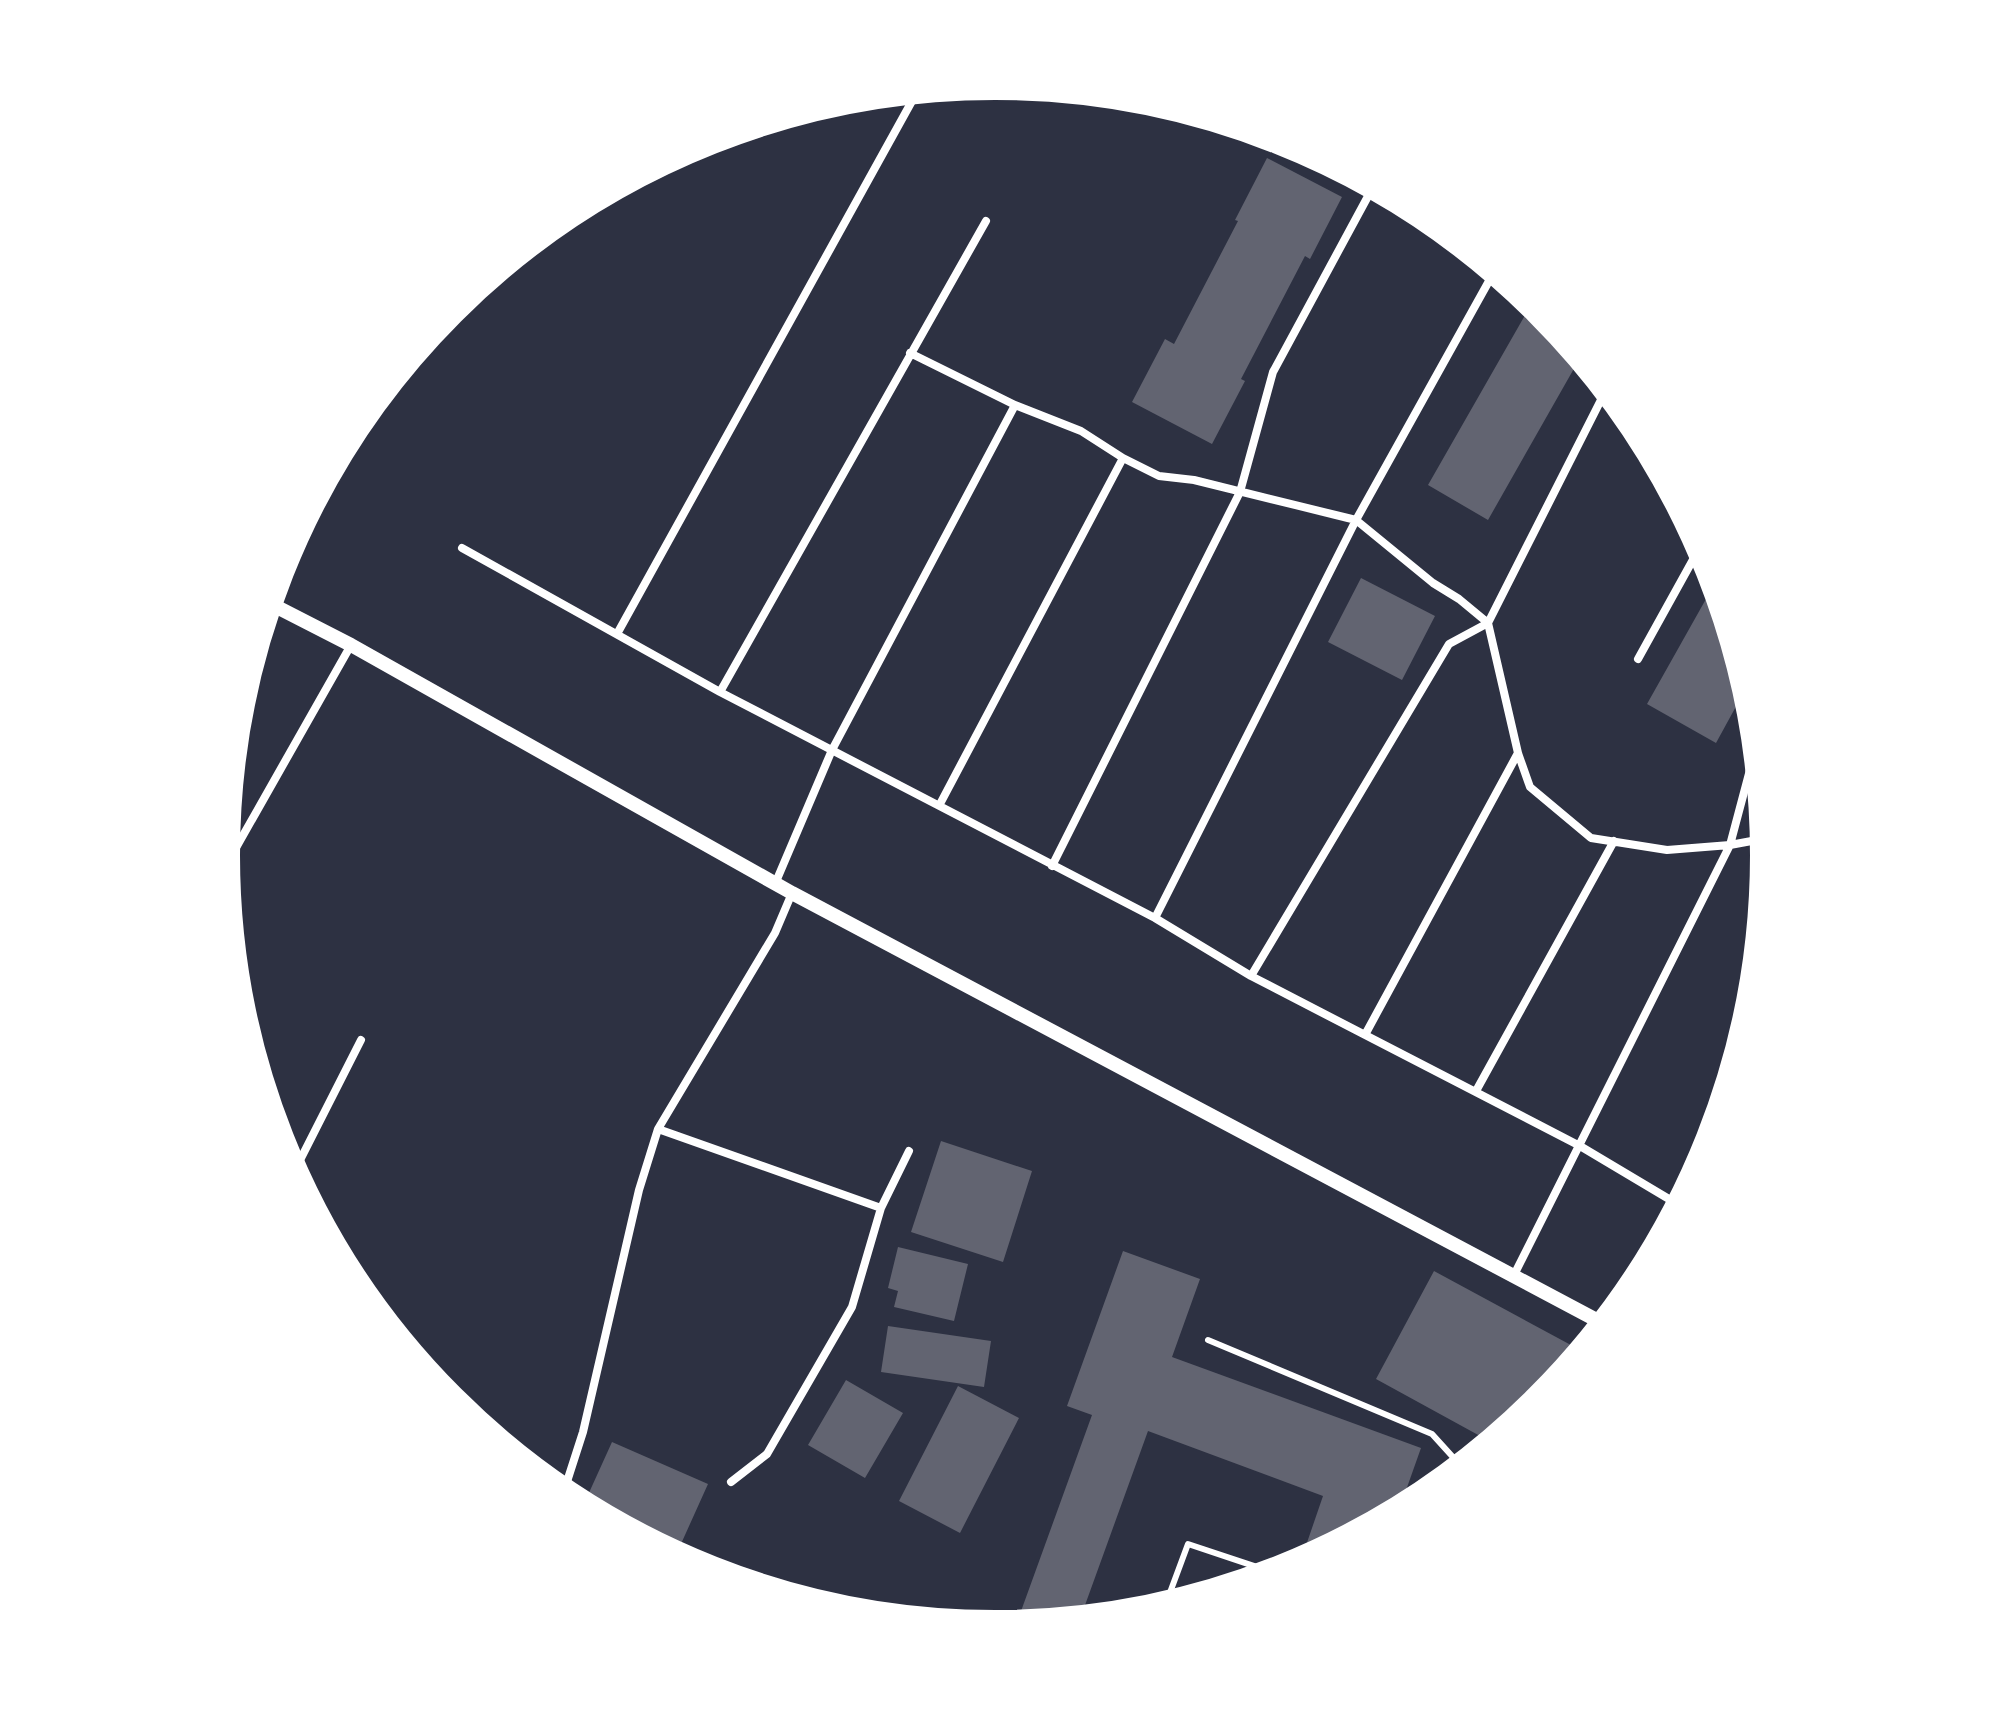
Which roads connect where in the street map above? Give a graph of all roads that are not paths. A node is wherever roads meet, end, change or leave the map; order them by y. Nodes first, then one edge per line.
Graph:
1 (911, 103) edge
2 (1368, 196) edge
3 (986, 221) dead end
4 (1489, 282) edge
5 (910, 353) junction
6 (1601, 401) edge
7 (1015, 405) junction
8 (1123, 458) junction
9 (1240, 492) junction
10 (1356, 520) junction
11 (462, 548) dead end
12 (1693, 561) edge
13 (279, 608) edge
14 (1488, 623) junction
15 (617, 634) junction
16 (351, 645) junction
17 (1638, 659) dead end
18 (720, 692) junction
19 (832, 750) junction
20 (1518, 753) junction
21 (1748, 777) edge
22 (940, 804) junction
23 (1614, 841) junction
24 (1752, 841) edge
25 (238, 844) edge
26 (1730, 845) junction
27 (1052, 866) junction
28 (775, 884) junction
29 (792, 893) junction
30 (1155, 918) junction
31 (1251, 976) junction
32 (1366, 1033) junction
33 (361, 1040) dead end
34 (1476, 1091) junction
35 (658, 1129) junction
36 (1580, 1146) junction
37 (909, 1151) dead end
38 (301, 1158) edge
39 (1670, 1199) edge
40 (881, 1208) junction
41 (1513, 1277) junction
42 (1594, 1319) edge
43 (1208, 1340) dead end
44 (1454, 1458) edge
45 (567, 1480) edge
46 (731, 1482) dead end
47 (1255, 1566) edge
48 (1170, 1592) edge

1 - 15 street
2 - 9 street
3 - 5 street
4 - 10 street
5 - 7 street
5 - 18 street
6 - 14 street
7 - 8 street
7 - 19 street
8 - 9 street
8 - 22 street
9 - 10 street
9 - 27 street
10 - 14 street
10 - 30 street
11 - 15 street
12 - 17 street
13 - 16 street
14 - 20 street
14 - 31 street
15 - 18 street
16 - 25 street
16 - 28 street
18 - 19 street
19 - 22 street
19 - 28 street
20 - 23 street
20 - 32 street
21 - 26 street
22 - 27 street
23 - 26 street
23 - 34 street
24 - 26 street
26 - 36 street
27 - 30 street
28 - 29 street
29 - 35 street
29 - 41 street
30 - 31 street
31 - 32 street
32 - 34 street
33 - 38 street
34 - 36 street
35 - 40 street
35 - 45 street
36 - 39 street
36 - 41 street
37 - 40 street
40 - 46 street
41 - 42 street
43 - 44 lane
47 - 48 lane

